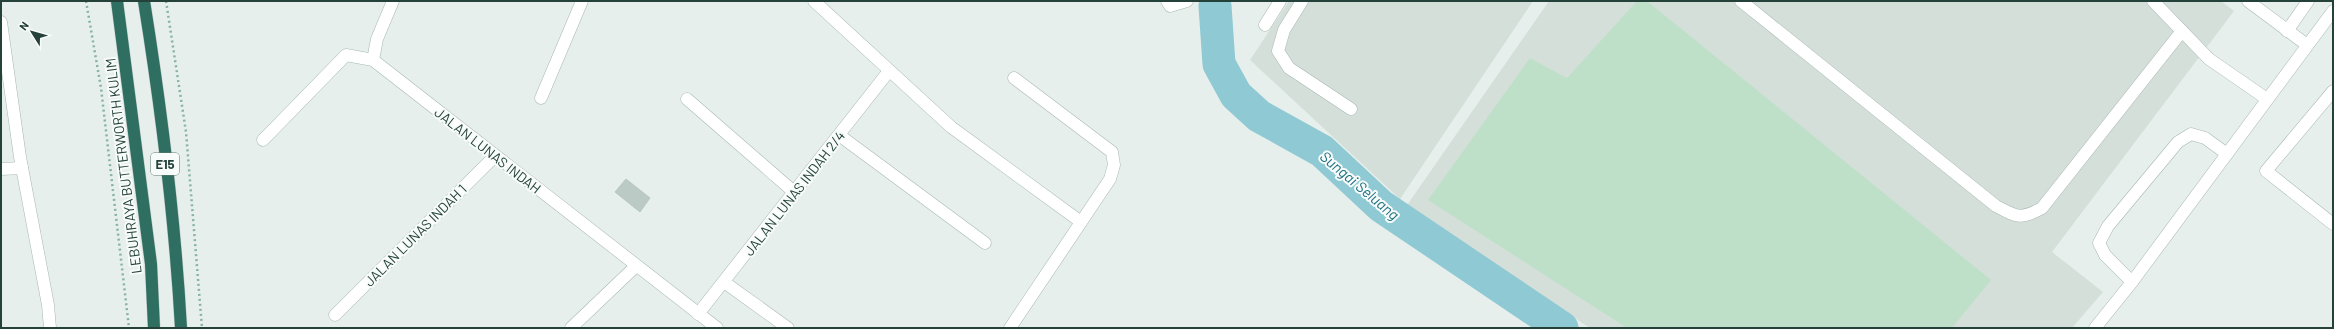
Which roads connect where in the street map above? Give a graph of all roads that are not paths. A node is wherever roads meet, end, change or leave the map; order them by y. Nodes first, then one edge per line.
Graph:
1 (117, 1) edge
2 (144, 1) edge
3 (393, 1) edge
4 (582, 1) edge
5 (814, 1) edge
6 (1168, 1) edge
7 (1187, 1) edge
8 (1280, 1) edge
9 (1302, 1) edge
10 (1741, 1) edge
11 (2153, 1) edge
12 (2248, 1) edge
13 (2308, 1) edge
14 (2332, 15) edge
15 (1, 22) edge
16 (1265, 25) dead end
17 (2182, 31) junction
18 (2287, 32) junction
19 (2308, 45) junction
20 (373, 60) junction
21 (889, 71) junction
22 (1014, 78) dead end
23 (2333, 91) edge
24 (541, 98) dead end
25 (687, 99) dead end
26 (2267, 99) junction
27 (1351, 110) dead end
28 (839, 135) junction
29 (263, 140) dead end
30 (2227, 154) junction
31 (495, 156) junction
32 (22, 168) junction
33 (1, 169) edge
34 (794, 192) junction
35 (1081, 222) junction
36 (2333, 224) edge
37 (986, 243) dead end
38 (636, 266) junction
39 (724, 282) junction
40 (2132, 282) junction
41 (698, 314) junction
42 (335, 315) dead end
43 (50, 328) edge
44 (154, 328) edge
45 (181, 328) edge
46 (571, 328) edge
47 (718, 328) edge
48 (788, 328) edge
49 (1010, 328) edge
50 (2095, 328) edge

1 - 44 highway, LEBUHRAYA BUTTERWORTH KULIM / E15
2 - 45 highway, E15
3 - 20 street
4 - 24 street
5 - 21 street
6 - 7 street
8 - 16 street
9 - 27 street
10 - 17 street
11 - 17 street
12 - 18 street
13 - 18 street
14 - 19 street
15 - 32 street
17 - 26 street
18 - 19 street
19 - 26 street
20 - 29 street, JALAN LUNAS INDAH
20 - 31 street, JALAN LUNAS INDAH
21 - 28 street, JALAN LUNAS INDAH 2/4
21 - 35 street
22 - 35 street
23 - 36 street
25 - 34 street
26 - 30 street
28 - 34 street, JALAN LUNAS INDAH 2/4
28 - 37 street
30 - 40 street
30 - 40 street
31 - 38 street, JALAN LUNAS INDAH
31 - 42 street, JALAN LUNAS INDAH 1
32 - 33 street
32 - 43 street
34 - 39 street, JALAN LUNAS INDAH 2/4
35 - 49 street
38 - 41 street, JALAN LUNAS INDAH
38 - 46 street
39 - 41 street, JALAN LUNAS INDAH 2/4
39 - 48 street
40 - 50 street
41 - 47 street, JALAN LUNAS INDAH

